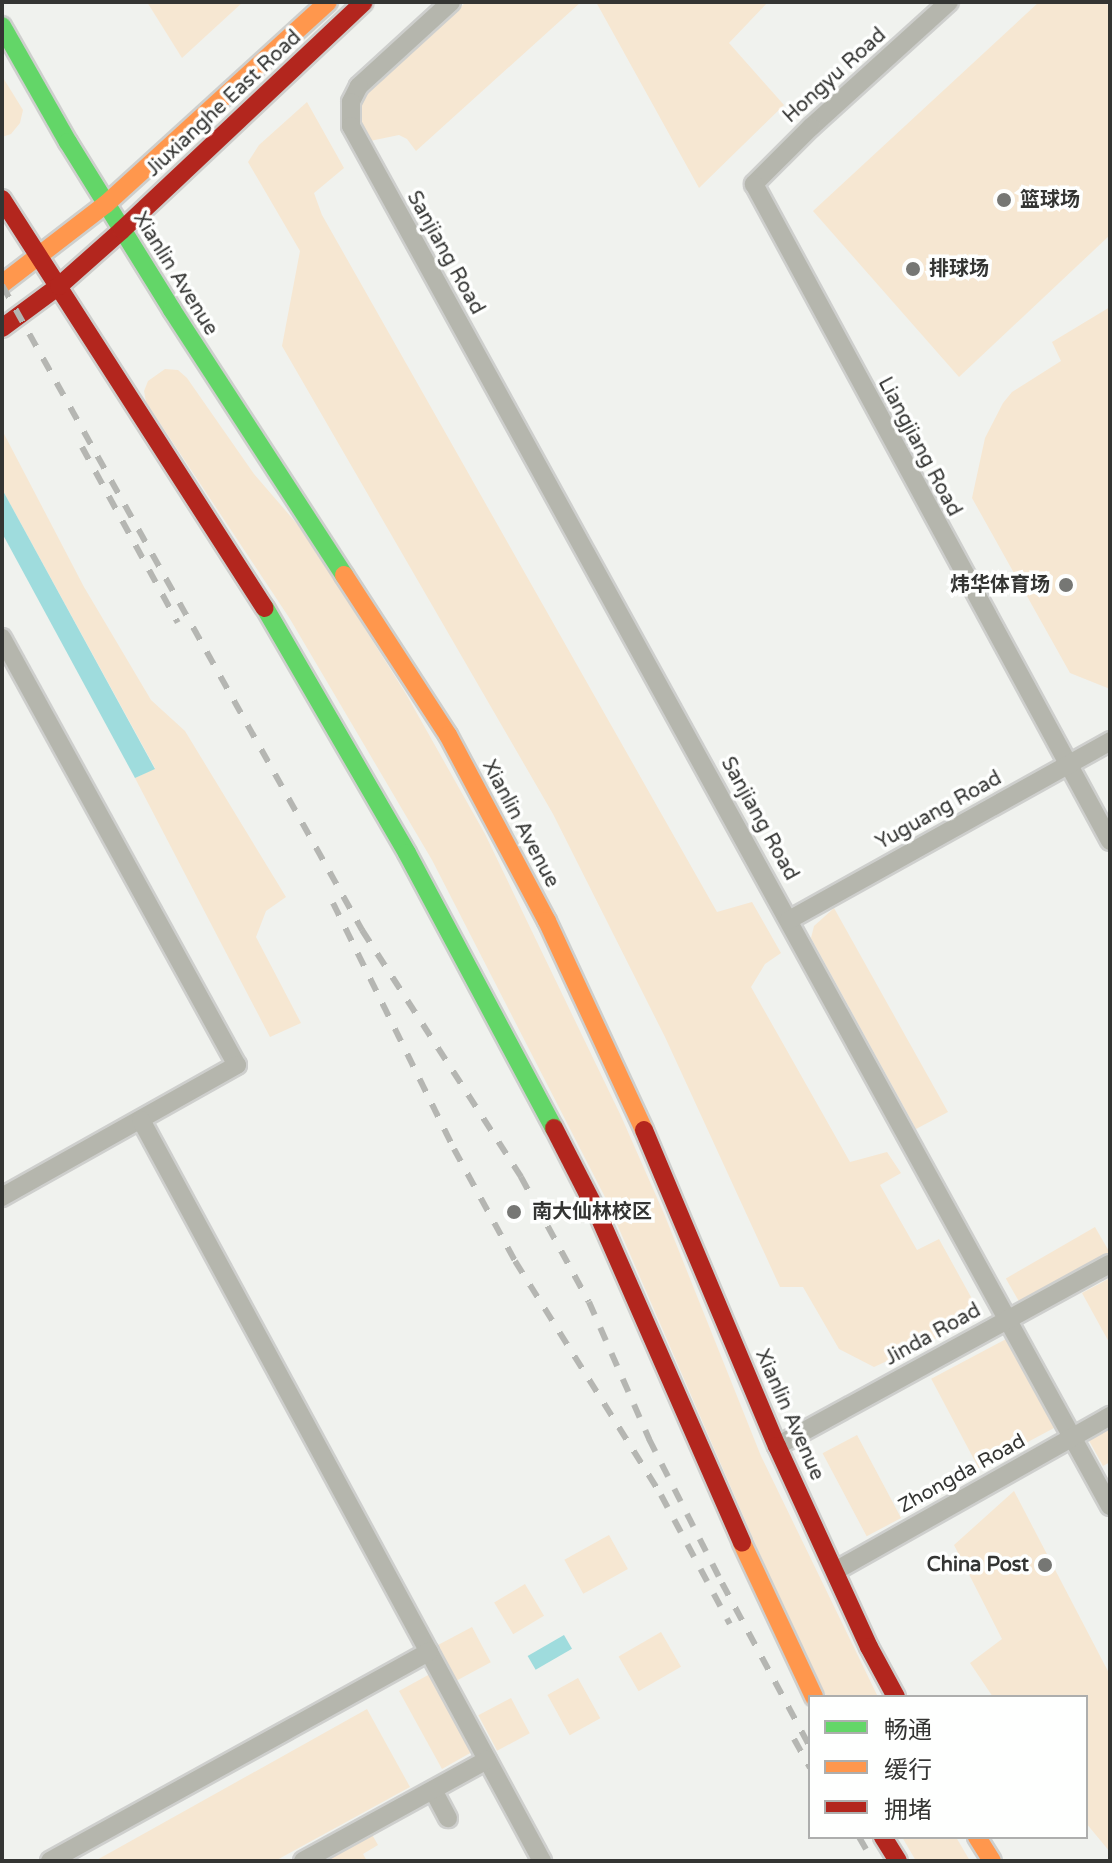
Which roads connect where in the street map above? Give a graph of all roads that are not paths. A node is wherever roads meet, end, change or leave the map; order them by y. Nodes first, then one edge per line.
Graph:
1 (328, 2) edge
2 (364, 2) edge
3 (451, 2) edge
4 (949, 2) edge
5 (2, 26) edge
6 (754, 184) joint
7 (2, 199) edge
8 (106, 204) junction
9 (122, 230) junction
10 (39, 257) junction
11 (2, 284) edge
12 (59, 286) junction
13 (2, 328) edge
14 (2, 638) edge
15 (1110, 741) edge
16 (1068, 765) junction
17 (1110, 841) edge
18 (789, 920) junction
19 (141, 1120) junction
20 (2, 1197) edge
21 (1110, 1264) edge
22 (1008, 1319) junction
23 (1110, 1416) edge
24 (1073, 1437) junction
25 (777, 1446) junction
26 (1110, 1506) edge
27 (835, 1571) junction
28 (429, 1652) junction
29 (813, 1695) edge
30 (895, 1695) edge
31 (487, 1760) junction
32 (433, 1790) junction
33 (448, 1818) dead end
34 (884, 1839) edge
35 (978, 1839) edge
36 (50, 1861) edge
37 (303, 1861) edge
38 (542, 1861) edge
39 (898, 1861) edge
40 (992, 1861) edge

1 - 8 main road, Jiuxianghe East Road
2 - 9 main road, Jiuxianghe East Road
3 - 18 street, Sanjiang Road
4 - 6 street, Hongyu Road
5 - 8 main road, Xianlin Avenue
6 - 16 street, Liangjiang Road
7 - 10 main road
8 - 9 main road, Xianlin Avenue
8 - 10 main road, Jiuxianghe East Road
9 - 12 main road, Jiuxianghe East Road
9 - 25 main road, Xianlin Avenue
10 - 11 main road, Jiuxianghe East Road
10 - 12 main road
12 - 13 main road, Jiuxianghe East Road
12 - 29 main road
14 - 19 street
15 - 16 street, Yuguang Road
16 - 17 street
16 - 18 street, Yuguang Road
18 - 22 street, Sanjiang Road
19 - 20 street
19 - 28 street
21 - 22 street, Jinda Road
22 - 24 street, Sanjiang Road
22 - 25 street, Jinda Road
23 - 24 street, Zhongda Road
24 - 26 street, Sanjiang Road
24 - 27 street, Zhongda Road
25 - 27 main road, Xianlin Avenue
27 - 30 main road, Xianlin Avenue
28 - 31 street
28 - 36 street
31 - 32 street
31 - 38 street
32 - 33 street
32 - 37 street
34 - 39 main road
35 - 40 main road

